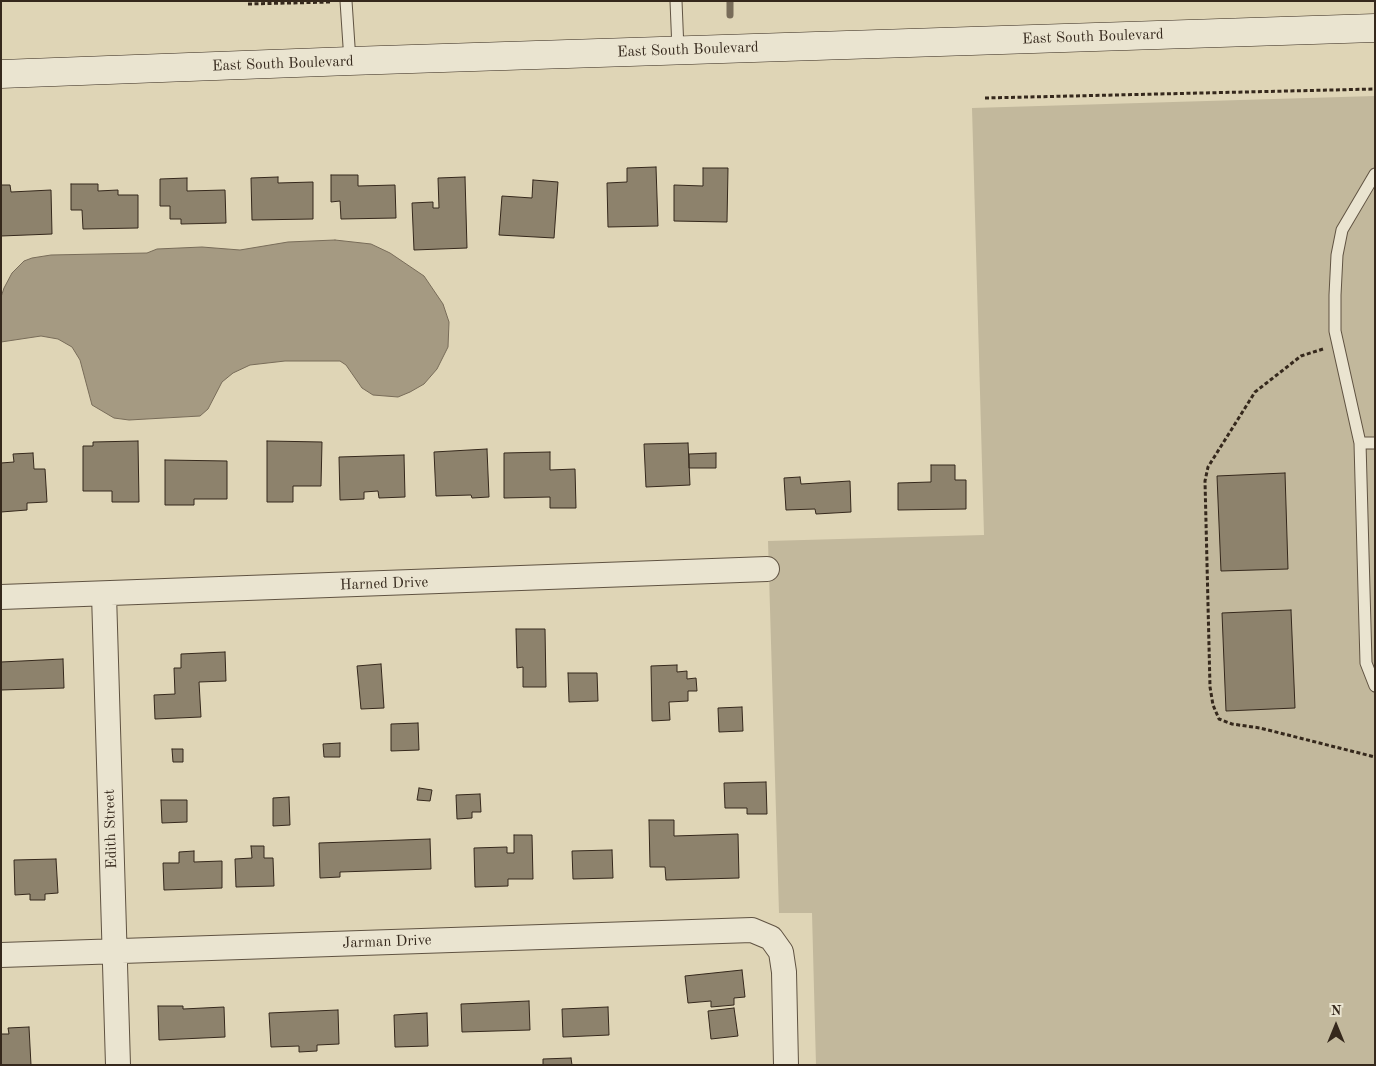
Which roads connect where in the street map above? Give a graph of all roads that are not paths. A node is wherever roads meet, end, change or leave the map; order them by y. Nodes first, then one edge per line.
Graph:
1 (346, 1) edge
2 (676, 1) edge
3 (1375, 28) edge
4 (678, 50) junction
5 (350, 61) junction
6 (1, 74) edge
7 (1375, 174) edge
8 (1360, 443) junction
9 (1375, 443) edge
10 (767, 570) dead end
11 (104, 594) junction
12 (1, 597) edge
13 (1375, 686) edge
14 (115, 951) junction
15 (1, 955) edge
16 (118, 1065) edge
17 (786, 1065) edge

1 - 5 lane
2 - 4 lane
3 - 4 street, East South Boulevard
4 - 5 street, East South Boulevard
5 - 6 street, East South Boulevard
7 - 8 lane
8 - 9 lane
8 - 13 lane
10 - 11 street, Harned Drive
11 - 12 street, Harned Drive
11 - 14 street, Edith Street
14 - 15 street, Jarman Drive
14 - 16 street, Edith Street
14 - 17 street, Jarman Drive

